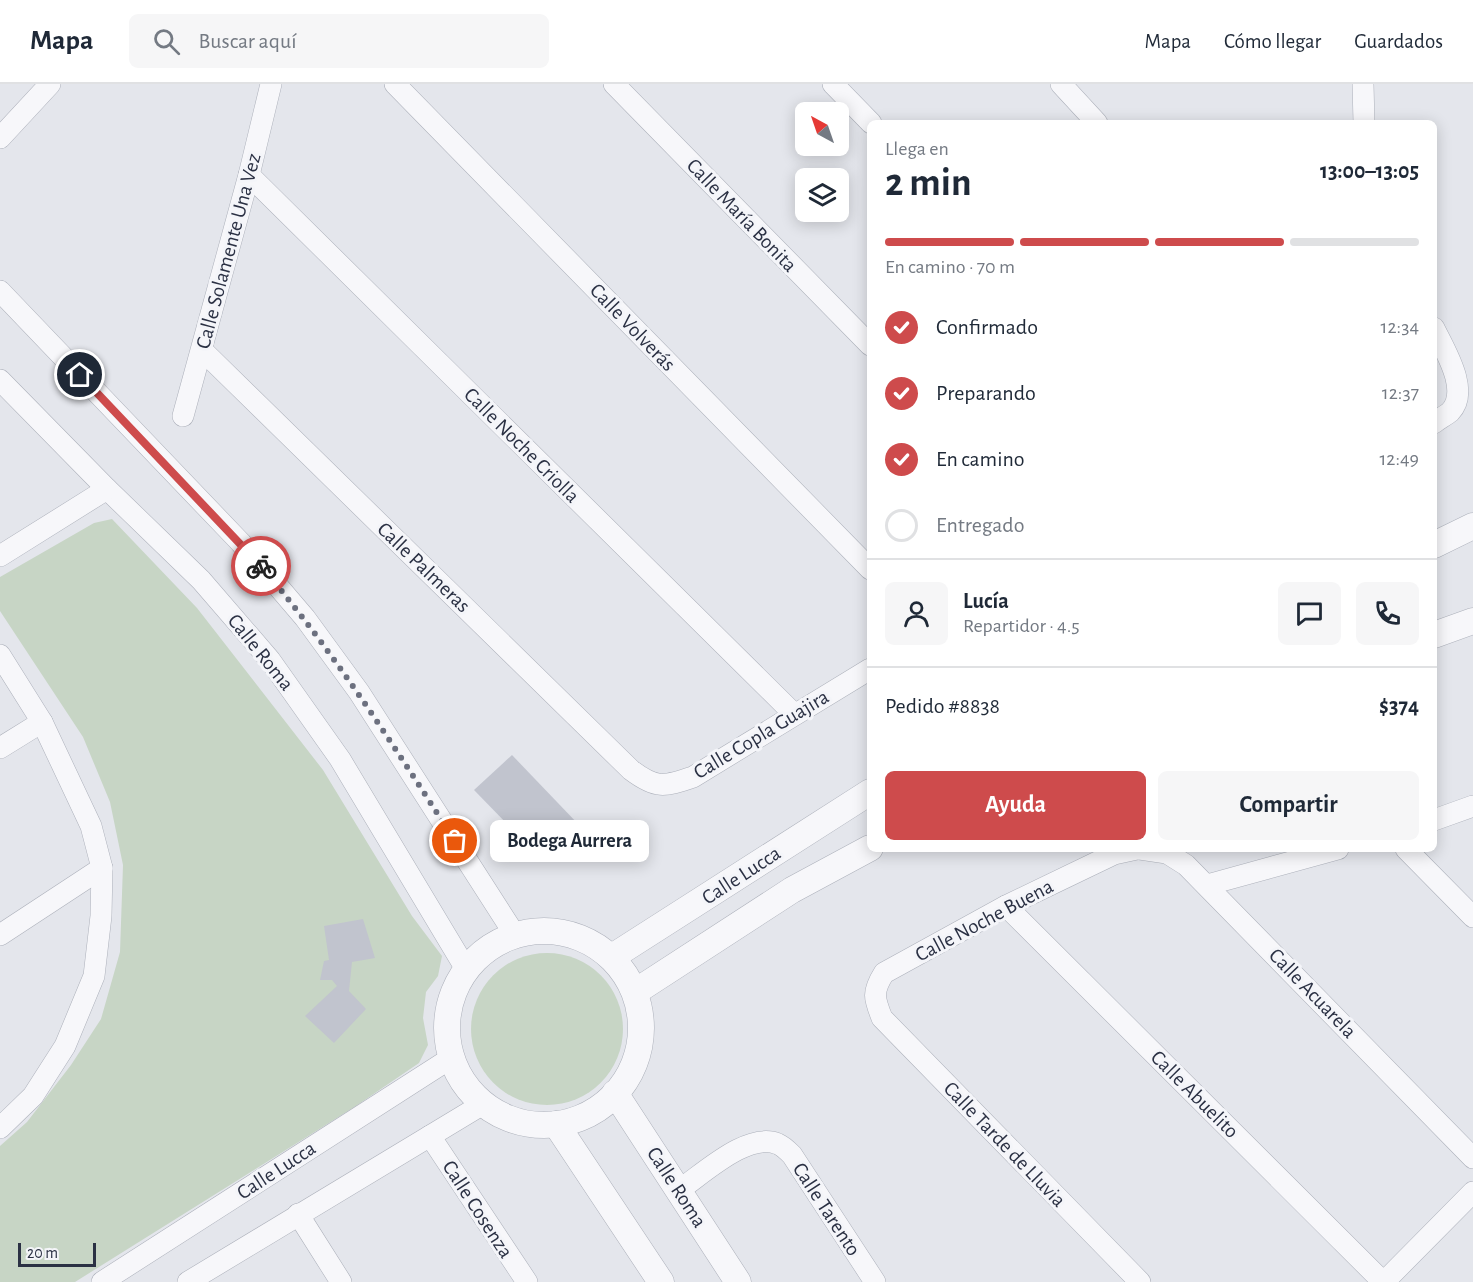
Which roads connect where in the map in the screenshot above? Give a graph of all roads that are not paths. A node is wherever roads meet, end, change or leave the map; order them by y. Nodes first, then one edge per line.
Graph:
1 (50, 84) edge
2 (271, 84) edge
3 (395, 84) edge
4 (614, 84) edge
5 (833, 84) edge
6 (1061, 84) edge
7 (1363, 84) edge
8 (868, 120) edge
9 (1094, 120) edge
10 (1364, 120) edge
11 (0, 138) edge
12 (249, 175) junction
13 (0, 291) edge
14 (1437, 335) edge
15 (867, 342) edge
16 (202, 350) junction
17 (0, 380) edge
18 (183, 416) dead end
19 (1443, 417) edge
20 (107, 489) junction
21 (1473, 526) edge
22 (1437, 543) edge
23 (0, 556) edge
24 (867, 566) edge
25 (1473, 621) edge
26 (1437, 634) edge
27 (0, 655) edge
28 (867, 671) edge
29 (795, 714) junction
30 (42, 722) junction
31 (0, 748) edge
32 (648, 783) joint
33 (867, 794) edge
34 (1473, 806) edge
35 (1437, 819) edge
36 (867, 850) edge
37 (1124, 852) edge
38 (1160, 852) edge
39 (1327, 852) edge
40 (1409, 852) edge
41 (1114, 854) joint
42 (102, 868) junction
43 (1208, 885) junction
44 (1006, 906) junction
45 (1473, 917) edge
46 (0, 935) edge
47 (515, 935) junction
48 (612, 957) junction
49 (466, 969) junction
50 (635, 992) junction
51 (875, 1002) joint
52 (451, 1058) junction
53 (615, 1093) junction
54 (483, 1104) junction
55 (556, 1124) junction
56 (0, 1128) edge
57 (430, 1136) junction
58 (1473, 1158) edge
59 (679, 1190) junction
60 (1473, 1192) edge
61 (298, 1214) junction
62 (102, 1282) edge
63 (189, 1282) edge
64 (341, 1282) edge
65 (527, 1282) edge
66 (661, 1282) edge
67 (738, 1282) edge
68 (874, 1282) edge
69 (1140, 1282) edge
70 (1384, 1282) edge

1 - 11 street
2 - 12 street, Calle Solamente Una Vez
3 - 24 street, Calle Volverás
4 - 15 street, Calle María Bonita
5 - 8 street
6 - 9 street
7 - 10 street
12 - 16 street, Calle Solamente Una Vez
12 - 29 street, Calle Noche Criolla
13 - 47 street
14 - 19 street
16 - 18 street, Calle Solamente Una Vez
16 - 32 street, Calle Palmeras
17 - 20 street, Calle Roma
20 - 23 street
20 - 49 street, Calle Roma
21 - 22 street
25 - 26 street
27 - 30 street
28 - 29 street, Calle Copla Guajira
29 - 32 street, Calle Copla Guajira
30 - 31 street
30 - 42 street
33 - 48 street, Calle Lucca
34 - 35 street
36 - 50 street, Calle Lucca
37 - 41 street, Calle Acuarela
38 - 43 street, Calle Acuarela
39 - 43 street
40 - 45 street
41 - 44 street, Calle Noche Buena
42 - 46 street
42 - 56 street
43 - 58 street, Calle Acuarela
44 - 51 street, Calle Noche Buena
44 - 70 street, Calle Abuelito
47 - 48 street
47 - 49 street
48 - 50 street
49 - 52 street
50 - 53 street
51 - 69 street, Calle Tarde de Lluvia
52 - 54 street
52 - 62 street, Calle Lucca
53 - 55 street
53 - 59 street, Calle Roma
54 - 55 street
54 - 57 street
55 - 66 street
57 - 61 street
57 - 65 street, Calle Cosenza
59 - 67 street, Calle Roma
59 - 68 street, Calle Tarento
60 - 70 street
61 - 63 street
61 - 64 street

